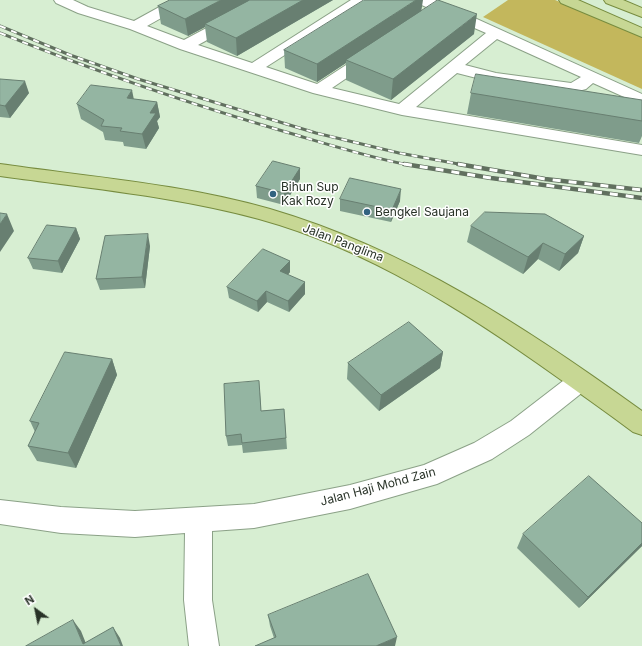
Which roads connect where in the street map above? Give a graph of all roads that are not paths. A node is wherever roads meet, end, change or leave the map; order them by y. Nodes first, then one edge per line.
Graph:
1 (61, 0) edge
2 (181, 0) edge
3 (269, 0) edge
4 (361, 0) edge
5 (422, 0) edge
6 (464, 0) edge
7 (566, 0) edge
8 (589, 0) edge
9 (611, 0) edge
10 (445, 9) junction
11 (642, 13) edge
12 (429, 16) edge
13 (642, 22) edge
14 (135, 26) junction
15 (495, 33) junction
16 (642, 33) edge
17 (185, 46) junction
18 (384, 47) edge
19 (453, 67) junction
20 (253, 69) junction
21 (591, 77) junction
22 (320, 90) junction
23 (642, 100) edge
24 (402, 110) junction
25 (642, 150) edge
26 (0, 170) edge
27 (580, 381) junction
28 (642, 425) edge
29 (0, 512) edge
30 (199, 521) junction
31 (204, 646) edge

1 - 14 street
2 - 14 street
3 - 17 street
4 - 20 street
5 - 10 street
6 - 10 street
7 - 16 main road
8 - 13 main road
9 - 11 main road
10 - 12 street
10 - 15 street
14 - 17 street
15 - 19 street
15 - 21 street
17 - 20 street
18 - 22 street
19 - 21 street
19 - 24 street
20 - 22 street
21 - 23 street
22 - 24 street
24 - 25 street
26 - 27 main road, Jalan Panglima
27 - 28 main road, Jalan Panglima
27 - 30 street, Jalan Haji Mohd Zain
29 - 30 street, Jalan Haji Mohd Zain
30 - 31 street

